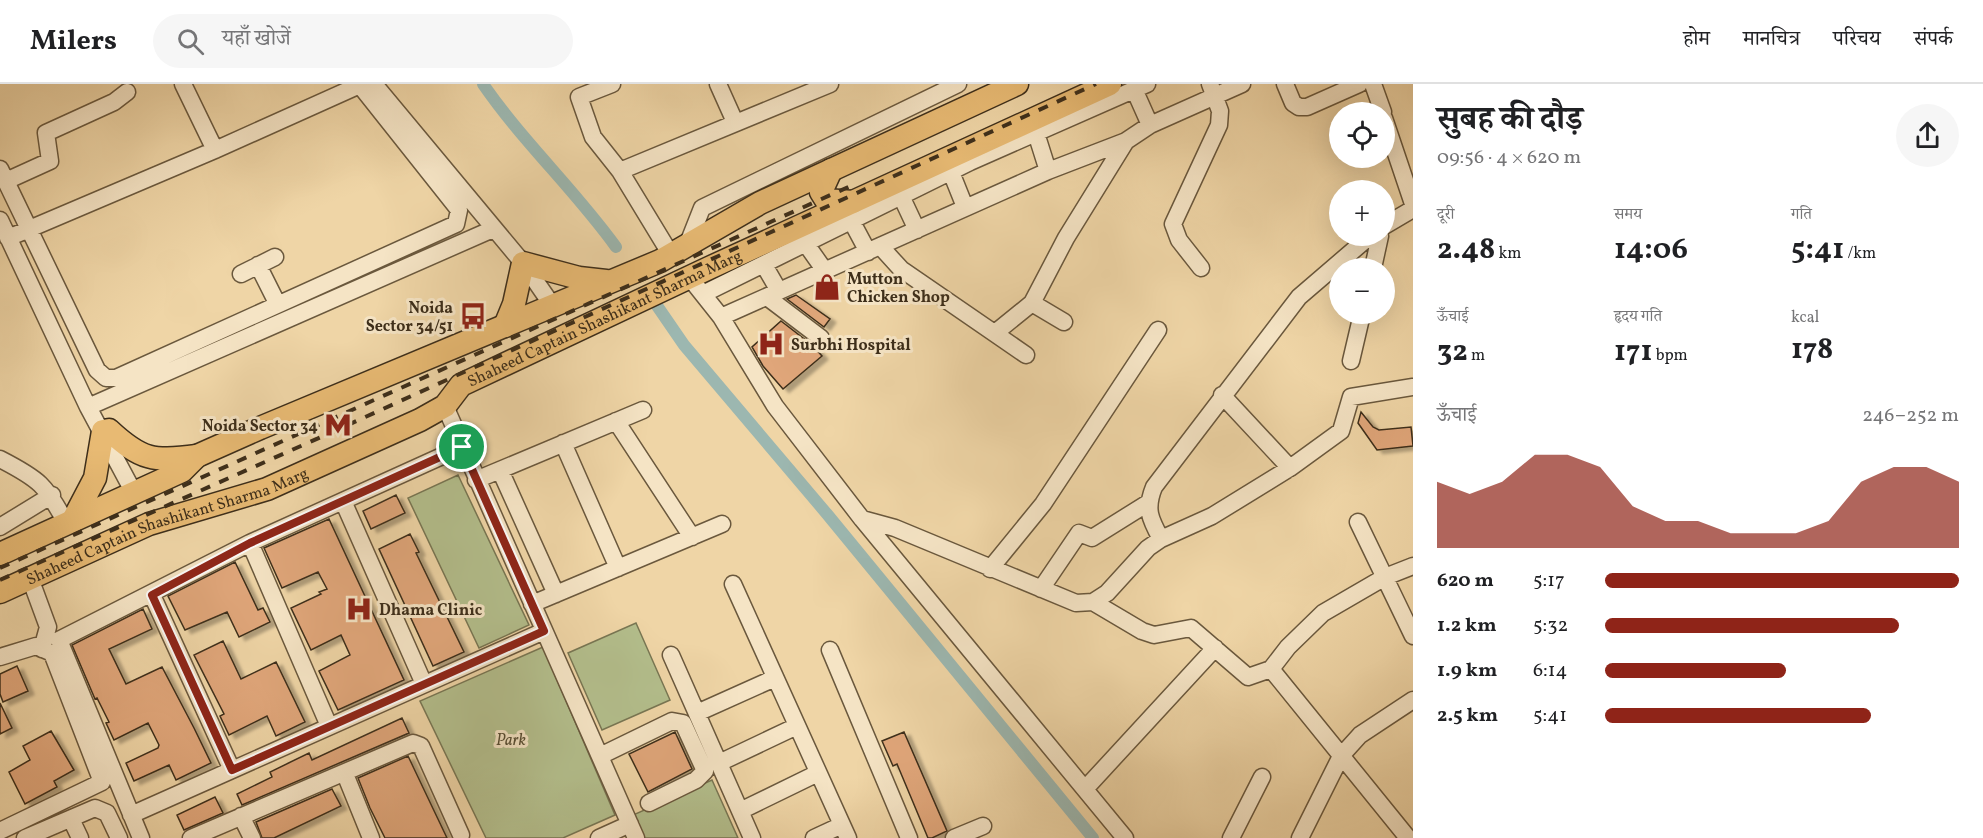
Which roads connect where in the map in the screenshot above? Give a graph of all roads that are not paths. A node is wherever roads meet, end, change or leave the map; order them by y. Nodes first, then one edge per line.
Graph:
1 (183, 84) edge
2 (364, 84) edge
3 (612, 84) edge
4 (718, 84) edge
5 (830, 84) edge
6 (958, 84) edge
7 (963, 84) edge
8 (1017, 84) edge
9 (1110, 84) edge
10 (1242, 84) edge
11 (1285, 84) edge
12 (1359, 84) edge
13 (1373, 84) edge
14 (1141, 87) edge
15 (803, 90) edge
16 (1212, 90) edge
17 (127, 92) dead end
18 (1379, 102) edge
19 (972, 105) junction
20 (735, 122) junction
21 (1150, 125) junction
22 (1036, 133) junction
23 (1126, 141) junction
24 (215, 150) junction
25 (1395, 151) edge
26 (831, 170) junction
27 (620, 171) junction
28 (1048, 171) junction
29 (951, 172) junction
30 (3, 175) edge
31 (902, 198) junction
32 (760, 203) junction
33 (1413, 204) edge
34 (965, 207) junction
35 (1413, 209) edge
36 (853, 212) junction
37 (0, 220) edge
38 (1395, 220) edge
39 (28, 229) junction
40 (493, 229) junction
41 (917, 230) junction
42 (779, 236) junction
43 (8, 238) junction
44 (807, 244) junction
45 (1358, 246) edge
46 (874, 249) junction
47 (673, 254) junction
48 (275, 258) dead end
49 (523, 263) junction
50 (258, 265) junction
51 (764, 265) junction
52 (1201, 268) dead end
53 (825, 271) junction
54 (241, 274) dead end
55 (614, 280) junction
56 (688, 286) junction
57 (773, 294) junction
58 (277, 303) junction
59 (1032, 303) junction
60 (552, 305) junction
61 (721, 317) junction
62 (1064, 322) dead end
63 (1360, 324) edge
64 (505, 326) junction
65 (1158, 330) dead end
66 (995, 333) junction
67 (821, 338) dead end
68 (1026, 355) dead end
69 (1351, 361) dead end
70 (1413, 387) edge
71 (1222, 395) junction
72 (445, 406) junction
73 (87, 407) junction
74 (643, 410) dead end
75 (616, 421) junction
76 (103, 431) junction
77 (563, 443) junction
78 (462, 447) junction
79 (196, 456) junction
80 (0, 459) edge
81 (1290, 468) junction
82 (500, 470) junction
83 (476, 480) junction
84 (134, 494) junction
85 (52, 495) junction
86 (343, 501) junction
87 (1148, 503) junction
88 (862, 519) junction
89 (70, 522) junction
90 (1358, 522) dead end
91 (722, 524) dead end
92 (0, 527) edge
93 (692, 537) junction
94 (1161, 539) junction
95 (250, 543) junction
96 (0, 554) edge
97 (1413, 566) edge
98 (618, 568) junction
99 (990, 569) junction
100 (1384, 577) junction
101 (30, 578) junction
102 (733, 584) dead end
103 (1041, 589) junction
104 (0, 592) edge
105 (556, 594) junction
106 (152, 595) junction
107 (1093, 602) junction
108 (532, 604) junction
109 (544, 631) junction
110 (1413, 636) edge
111 (1215, 648) junction
112 (42, 649) junction
113 (830, 651) dead end
114 (671, 655) dead end
115 (0, 657) edge
116 (1271, 669) junction
117 (775, 678) junction
118 (424, 684) junction
119 (1413, 700) edge
120 (696, 713) junction
121 (329, 726) junction
122 (797, 726) junction
123 (600, 756) junction
124 (1341, 756) junction
125 (719, 763) junction
126 (232, 770) junction
127 (818, 772) junction
128 (345, 774) junction
129 (1262, 777) dead end
130 (1085, 789) junction
131 (649, 803) dead end
132 (740, 811) junction
133 (131, 815) junction
134 (241, 816) junction
135 (71, 819) junction
136 (983, 826) dead end
137 (0, 831) edge
138 (633, 831) edge
139 (845, 831) edge
140 (31, 837) edge
141 (462, 837) edge
142 (80, 838) edge
143 (118, 838) edge
144 (141, 838) edge
145 (190, 838) edge
146 (252, 838) edge
147 (371, 838) edge
148 (599, 838) edge
149 (752, 838) edge
150 (814, 838) edge
151 (909, 838) edge
152 (954, 838) edge
153 (1125, 838) edge
154 (1231, 838) edge
155 (1300, 838) edge
156 (1408, 838) edge

1 - 24 street
2 - 24 street
2 - 40 street
2 - 58 street
3 - 27 street
4 - 20 street
5 - 15 street
6 - 47 street
7 - 19 street
8 - 19 main road, Shaheed Captain Shashikant Sharma Marg
9 - 36 main road, Shaheed Captain Shashikant Sharma Marg
10 - 16 street
11 - 12 street
13 - 18 street
14 - 21 street
14 - 22 street
15 - 20 street
16 - 21 street
16 - 52 street
17 - 30 street
19 - 26 main road, Shaheed Captain Shashikant Sharma Marg
20 - 27 street
21 - 23 street
22 - 28 street
22 - 29 street
23 - 28 street
23 - 59 street
24 - 39 street
25 - 33 street
26 - 32 main road, Shaheed Captain Shashikant Sharma Marg
26 - 36 main road
27 - 47 street
28 - 34 street
29 - 31 street
29 - 34 street
30 - 39 street
31 - 36 street
31 - 41 street
32 - 42 main road
32 - 47 main road, Shaheed Captain Shashikant Sharma Marg
34 - 41 street
35 - 38 street
36 - 42 main road, Shaheed Captain Shashikant Sharma Marg
36 - 44 street
36 - 46 street
37 - 43 street
39 - 43 street
39 - 58 street
40 - 49 street
40 - 73 street
41 - 46 street
42 - 56 main road, Shaheed Captain Shashikant Sharma Marg
43 - 73 street
44 - 51 street
44 - 53 street
45 - 71 street
46 - 53 street
46 - 66 street
47 - 55 main road, Shaheed Captain Shashikant Sharma Marg
48 - 50 street
49 - 55 main road
49 - 60 street
49 - 64 main road
50 - 54 street
50 - 58 street
51 - 56 street
51 - 57 street
53 - 57 street
55 - 60 main road, Shaheed Captain Shashikant Sharma Marg
56 - 61 street
56 - 72 main road, Shaheed Captain Shashikant Sharma Marg
57 - 61 street
57 - 67 street
59 - 62 street
59 - 66 street
60 - 64 main road, Shaheed Captain Shashikant Sharma Marg
61 - 88 street
63 - 69 street
64 - 79 main road, Shaheed Captain Shashikant Sharma Marg
65 - 99 street
66 - 68 street
70 - 81 street
71 - 81 street
71 - 87 street
72 - 78 street
72 - 101 main road, Shaheed Captain Shashikant Sharma Marg
73 - 76 street
74 - 75 street
75 - 77 street
75 - 93 street
76 - 79 main road
76 - 84 street
76 - 89 main road
77 - 82 street
77 - 98 street
78 - 83 street
78 - 86 street
79 - 84 main road, Shaheed Captain Shashikant Sharma Marg
80 - 85 street
81 - 94 street
82 - 83 street
82 - 105 street
83 - 108 street
84 - 89 main road, Shaheed Captain Shashikant Sharma Marg
85 - 89 street
85 - 92 street
86 - 95 street
86 - 118 street
87 - 94 street
87 - 103 street
88 - 99 street
88 - 130 street
89 - 96 main road, Shaheed Captain Shashikant Sharma Marg
90 - 100 street
91 - 93 street
93 - 98 street
94 - 107 street
95 - 106 street
95 - 121 street
97 - 100 street
98 - 105 street
99 - 103 street
100 - 110 street
100 - 116 street
101 - 104 main road, Shaheed Captain Shashikant Sharma Marg
101 - 112 street
102 - 117 street
103 - 107 street
105 - 108 street
106 - 126 street
106 - 133 street
107 - 111 street
108 - 109 street
109 - 118 street
109 - 123 street
111 - 116 street
111 - 130 street
112 - 115 street
112 - 137 street
113 - 151 street
114 - 120 street
116 - 124 street
117 - 120 street
117 - 122 street
118 - 121 street
119 - 124 street
120 - 125 street
121 - 126 street
122 - 125 street
122 - 127 street
123 - 131 street
123 - 138 street
124 - 155 street
124 - 156 street
125 - 132 street
126 - 133 street
127 - 132 street
127 - 139 street
128 - 134 street
128 - 141 street
128 - 147 street
129 - 154 street
130 - 153 street
132 - 149 street
133 - 144 street
134 - 145 street
134 - 146 street
135 - 140 street
135 - 142 street
135 - 143 street
136 - 152 street
138 - 148 street
139 - 150 street

